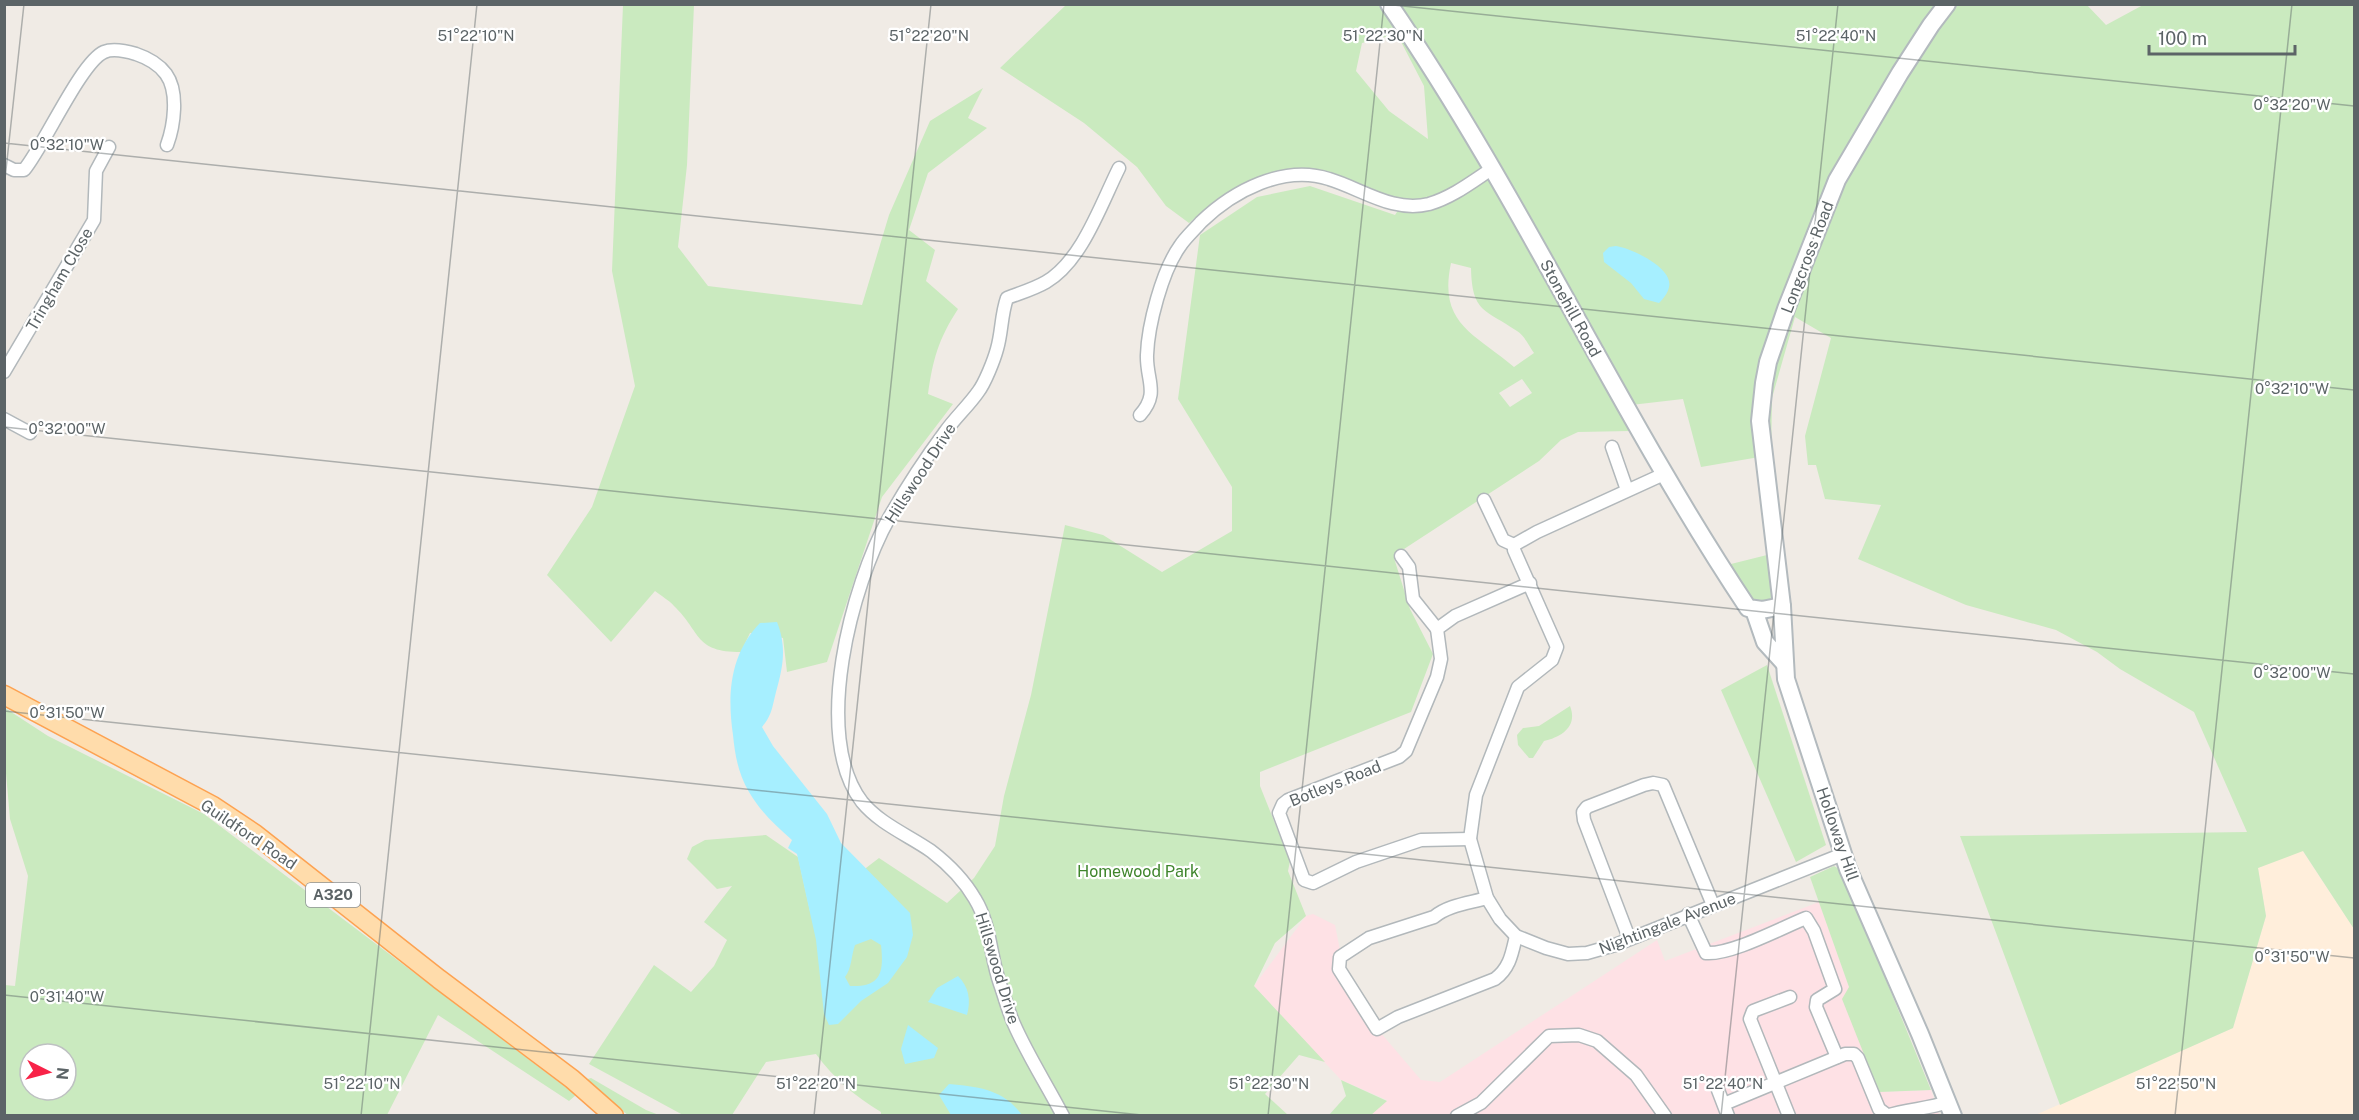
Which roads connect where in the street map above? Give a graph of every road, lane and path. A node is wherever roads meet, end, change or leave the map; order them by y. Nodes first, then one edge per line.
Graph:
1 (1389, 4) edge
2 (1947, 4) edge
3 (167, 145) dead end
4 (109, 147) dead end
5 (4, 165) edge
6 (1119, 168) dead end
7 (1493, 168) junction
8 (4, 372) edge
9 (1140, 415) dead end
10 (4, 419) edge
11 (30, 433) dead end
12 (1612, 447) dead end
13 (1664, 474) junction
14 (1628, 490) junction
15 (1484, 500) dead end
16 (1775, 540) joint
17 (1514, 545) junction
18 (1401, 556) dead end
19 (1530, 583) junction
20 (1782, 606) junction
21 (1754, 610) junction
22 (1437, 629) junction
23 (1784, 663) junction
24 (4, 695) edge
25 (1470, 839) junction
26 (1843, 854) junction
27 (1487, 898) junction
28 (1713, 905) junction
29 (1688, 914) junction
30 (1516, 936) junction
31 (1629, 938) junction
32 (1790, 997) dead end
33 (1838, 1057) junction
34 (1775, 1083) junction
35 (1718, 1090) dead end
36 (1951, 1109) edge
37 (1726, 1110) edge
38 (1886, 1115) edge
39 (614, 1116) edge
40 (1063, 1116) edge
41 (1457, 1116) edge
42 (1665, 1116) edge
43 (1789, 1116) edge

1 - 7 main road, Stonehill Road
2 - 16 main road, Longcross Road
3 - 5 street
4 - 8 street, Tringham Close
6 - 40 street, Hillswood Drive
7 - 9 street
7 - 13 main road, Stonehill Road
10 - 11 street
12 - 14 street
13 - 14 street
13 - 21 main road, Stonehill Road
14 - 17 street
15 - 17 street, Nightingale Avenue
16 - 20 main road, Holloway Hill
17 - 19 street, Nightingale Avenue
18 - 22 street
19 - 22 street
19 - 25 street, Nightingale Avenue
20 - 21 main road
20 - 23 main road, Holloway Hill
21 - 23 main road, Stonehill Road
22 - 25 street, Botleys Road
23 - 26 main road, Holloway Hill
24 - 39 main road, Guildford Road / A320
25 - 27 street, Nightingale Avenue
26 - 28 street, Nightingale Avenue
26 - 36 main road, Holloway Hill
27 - 30 street, Nightingale Avenue
27 - 30 street
28 - 29 street, Nightingale Avenue
28 - 31 street
29 - 31 street, Nightingale Avenue
29 - 33 street
30 - 31 street, Nightingale Avenue
32 - 34 street
33 - 34 street
33 - 38 street
34 - 37 street
34 - 43 street
35 - 37 street
36 - 38 street
41 - 42 street

